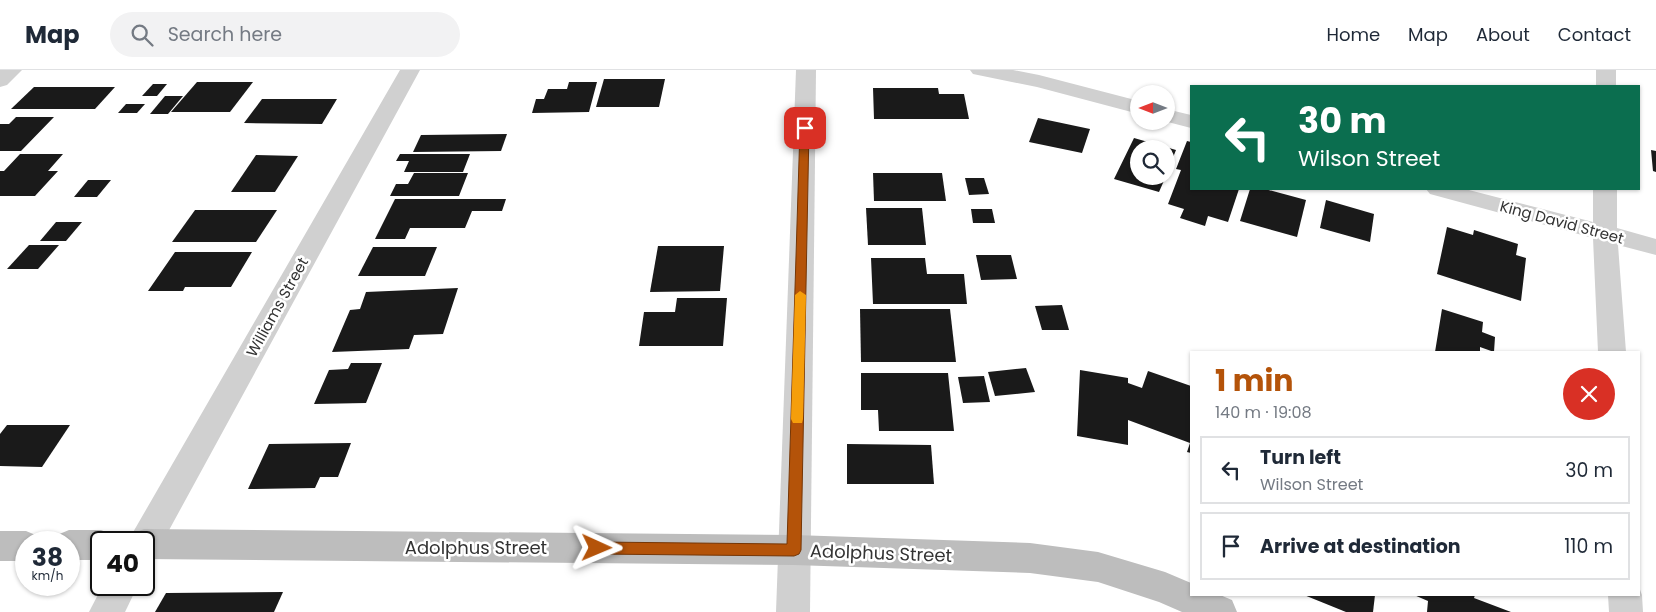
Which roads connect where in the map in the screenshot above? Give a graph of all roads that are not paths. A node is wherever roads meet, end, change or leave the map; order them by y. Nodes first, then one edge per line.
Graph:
1 (12, 70) edge
2 (410, 70) edge
3 (806, 70) edge
4 (980, 70) edge
5 (1606, 70) edge
6 (0, 81) edge
7 (1606, 85) edge
8 (1130, 106) edge
9 (1175, 118) edge
10 (1190, 122) edge
11 (1442, 190) edge
12 (1605, 190) edge
13 (1605, 234) junction
14 (1656, 247) edge
15 (1612, 351) edge
16 (151, 531) edge
17 (155, 544) edge
18 (0, 546) edge
19 (15, 546) edge
20 (794, 550) junction
21 (115, 596) edge
22 (1625, 596) edge
23 (106, 612) edge
24 (792, 612) edge
25 (1220, 612) edge
26 (1626, 612) edge

1 - 6 street
2 - 16 street, Williams Street
3 - 20 street
4 - 8 street
5 - 7 street
9 - 10 street
11 - 13 street, King David Street
12 - 13 street
13 - 14 street, King David Street
13 - 15 street
17 - 20 street, Adolphus Street
18 - 19 street
20 - 24 street
20 - 25 street, Adolphus Street
21 - 23 street
22 - 26 street

